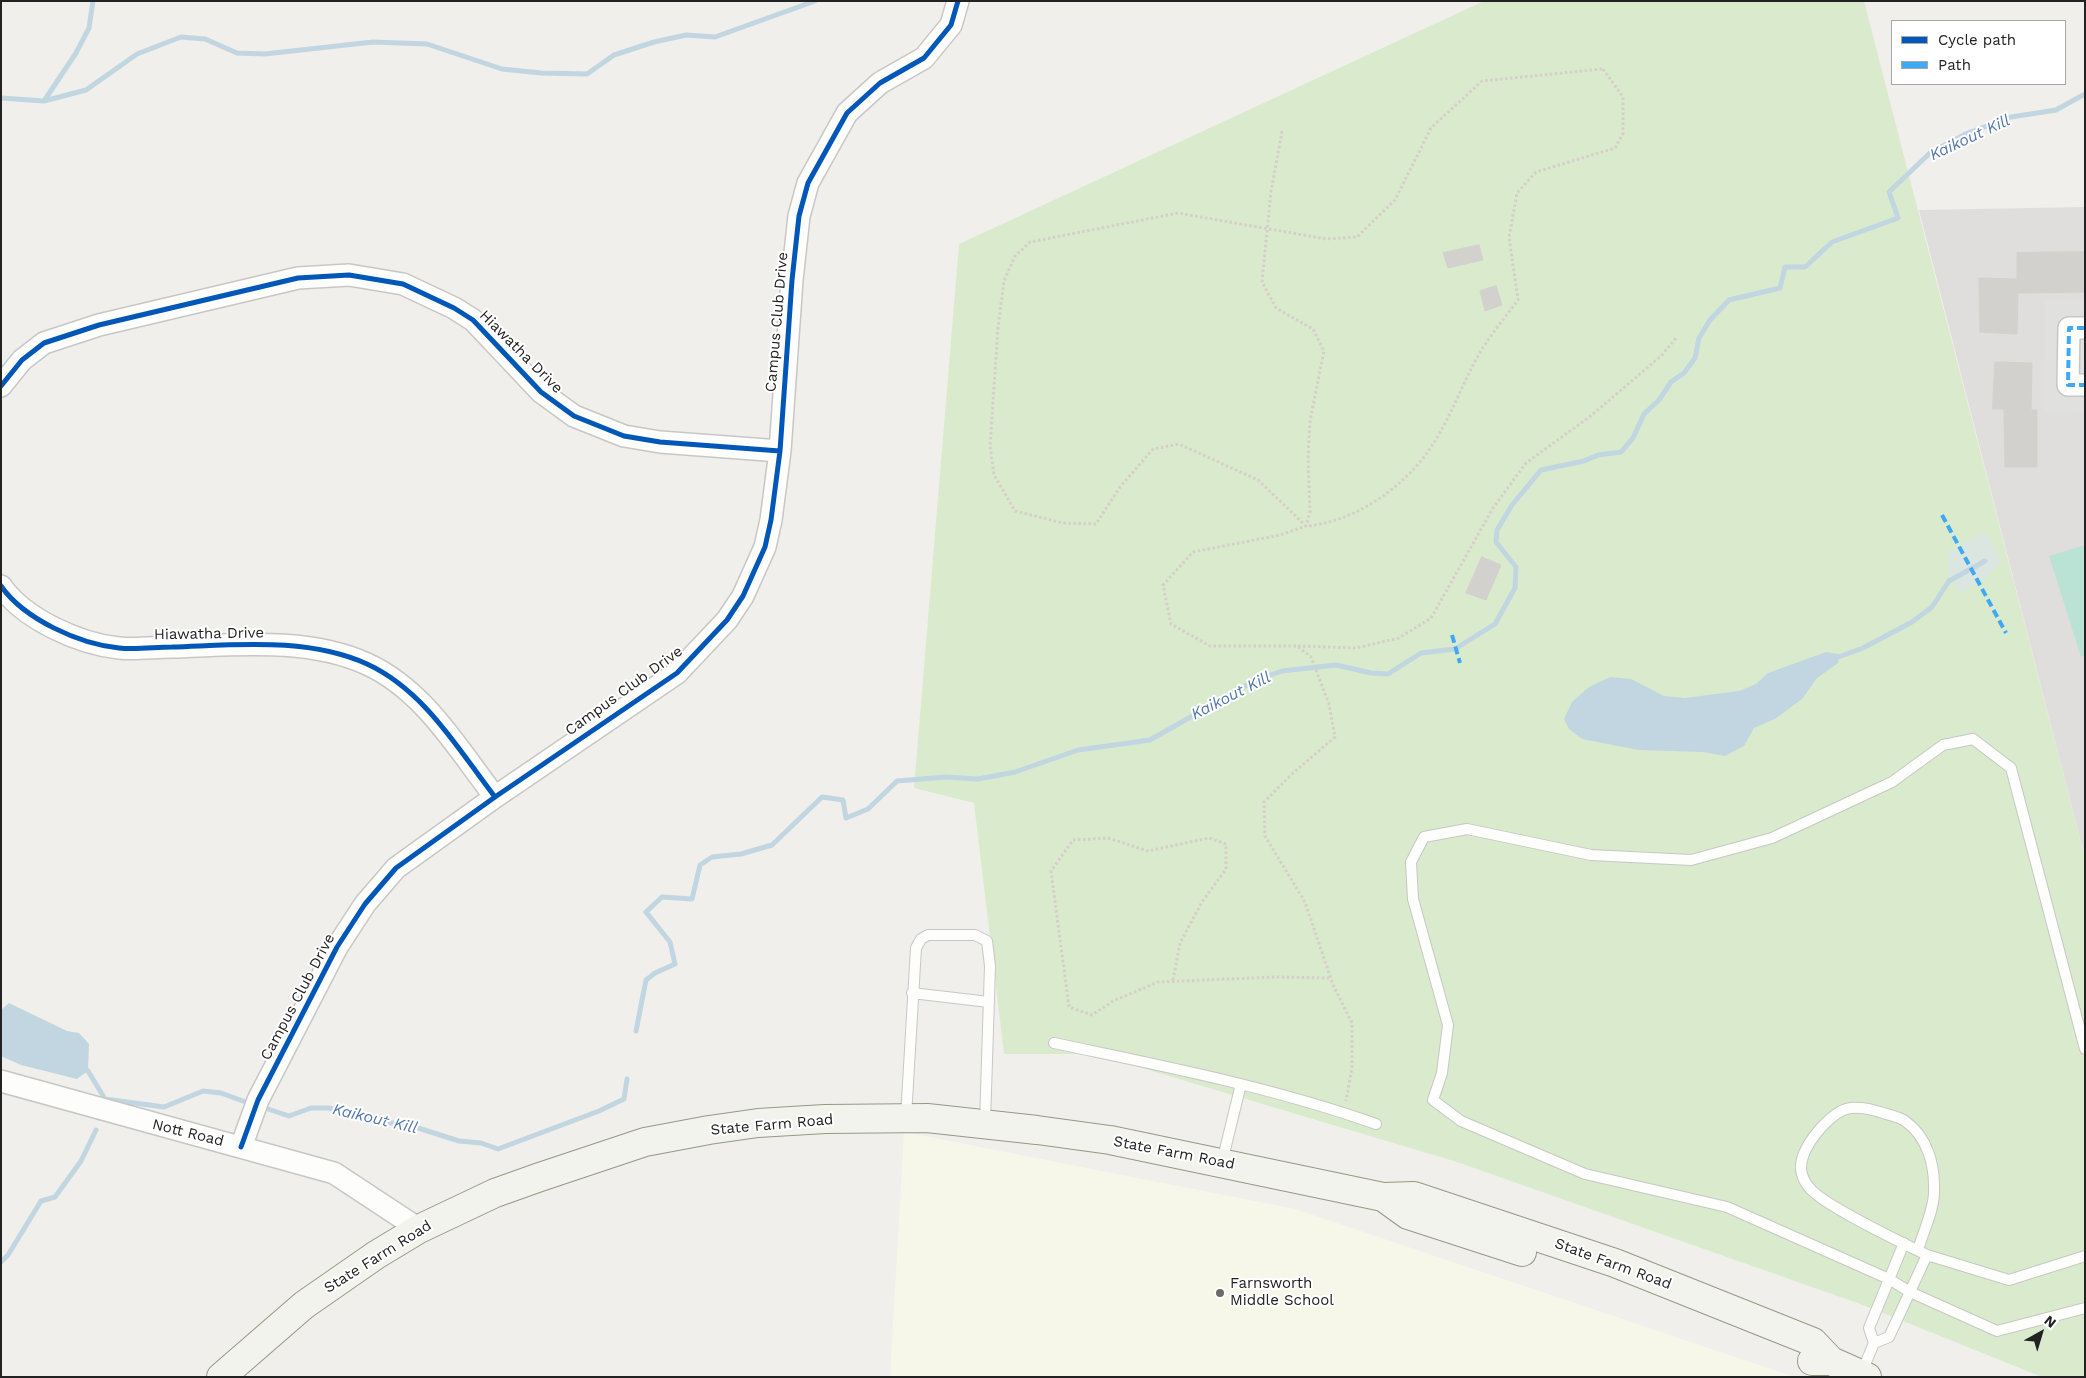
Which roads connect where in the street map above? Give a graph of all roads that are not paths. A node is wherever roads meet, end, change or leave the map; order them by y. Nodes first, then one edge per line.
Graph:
1 (958, 1) edge
2 (2085, 328) edge
3 (2085, 385) edge
4 (1, 386) edge
5 (780, 451) junction
6 (1, 586) edge
7 (495, 797) junction
8 (912, 993) junction
9 (989, 1002) junction
10 (1054, 1043) dead end
11 (2085, 1050) edge
12 (1, 1081) edge
13 (1241, 1084) junction
14 (906, 1118) junction
15 (985, 1124) junction
16 (1376, 1124) dead end
17 (241, 1147) junction
18 (1222, 1163) junction
19 (419, 1229) junction
20 (1904, 1243) junction
21 (1923, 1253) junction
22 (2085, 1256) edge
23 (1889, 1280) junction
24 (1910, 1292) junction
25 (2085, 1308) edge
26 (1874, 1343) junction
27 (1851, 1372) edge
28 (221, 1377) edge

1 - 5 street, Campus Club Drive
2 - 3 street
4 - 5 street, Hiawatha Drive
5 - 7 street, Campus Club Drive
6 - 7 street, Hiawatha Drive
7 - 17 street, Campus Club Drive
8 - 9 lane
8 - 9 lane
8 - 14 lane
9 - 15 lane
10 - 13 lane
11 - 23 lane
12 - 17 street, Nott Road
13 - 16 lane
13 - 18 lane
14 - 15 main road, State Farm Road
14 - 19 main road, State Farm Road
15 - 18 main road, State Farm Road
17 - 19 street, Nott Road
18 - 27 main road, State Farm Road
19 - 28 main road, State Farm Road
20 - 21 lane
20 - 21 lane
20 - 23 lane
21 - 22 lane
21 - 24 lane
23 - 24 lane
23 - 26 lane
24 - 25 lane
24 - 26 lane
26 - 27 lane

